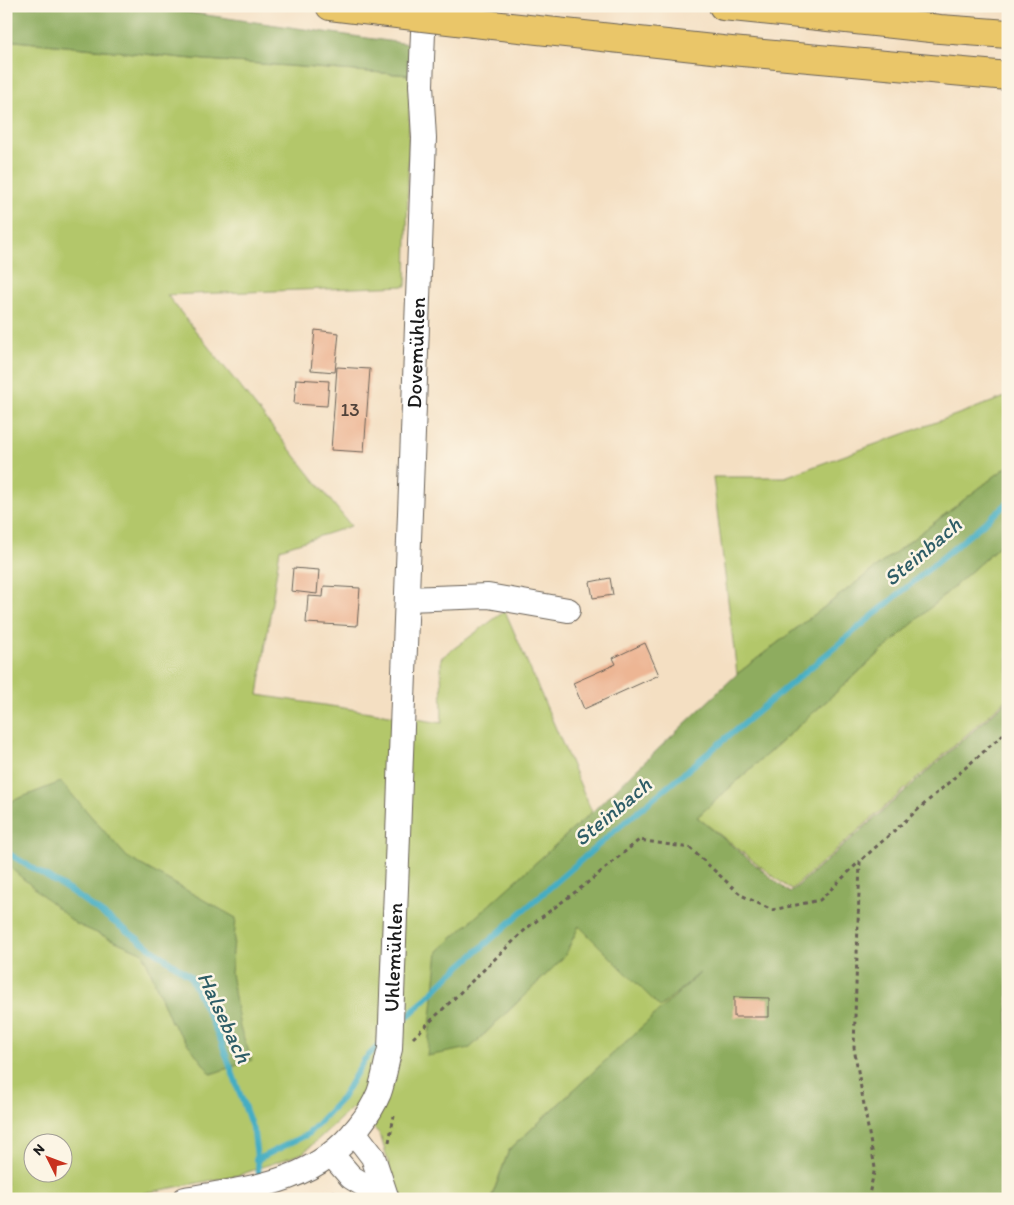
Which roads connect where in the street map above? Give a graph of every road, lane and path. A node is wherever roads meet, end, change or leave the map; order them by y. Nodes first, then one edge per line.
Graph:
1 (330, 6) edge
2 (424, 6) edge
3 (723, 6) edge
4 (1008, 34) edge
5 (1008, 76) edge
6 (407, 599) junction
7 (568, 610) dead end
8 (403, 700) joint
9 (1008, 730) edge
10 (860, 861) junction
11 (390, 1045) junction
12 (354, 1132) junction
13 (332, 1155) junction
14 (334, 1193) dead end
15 (185, 1199) edge
16 (303, 1199) edge
17 (387, 1199) edge
18 (868, 1199) edge

1 - 5 highway, bridge
2 - 6 street, Dovemühlen
3 - 4 highway
6 - 7 street
6 - 8 street, Dovemühlen
8 - 11 street, Uhlemühlen
9 - 10 path
10 - 11 path
10 - 18 path
11 - 12 street, Uhlemühlen
12 - 13 street, Uhlemühlen
12 - 17 street
13 - 15 street, Uhlemühlen
13 - 17 street
14 - 16 path

